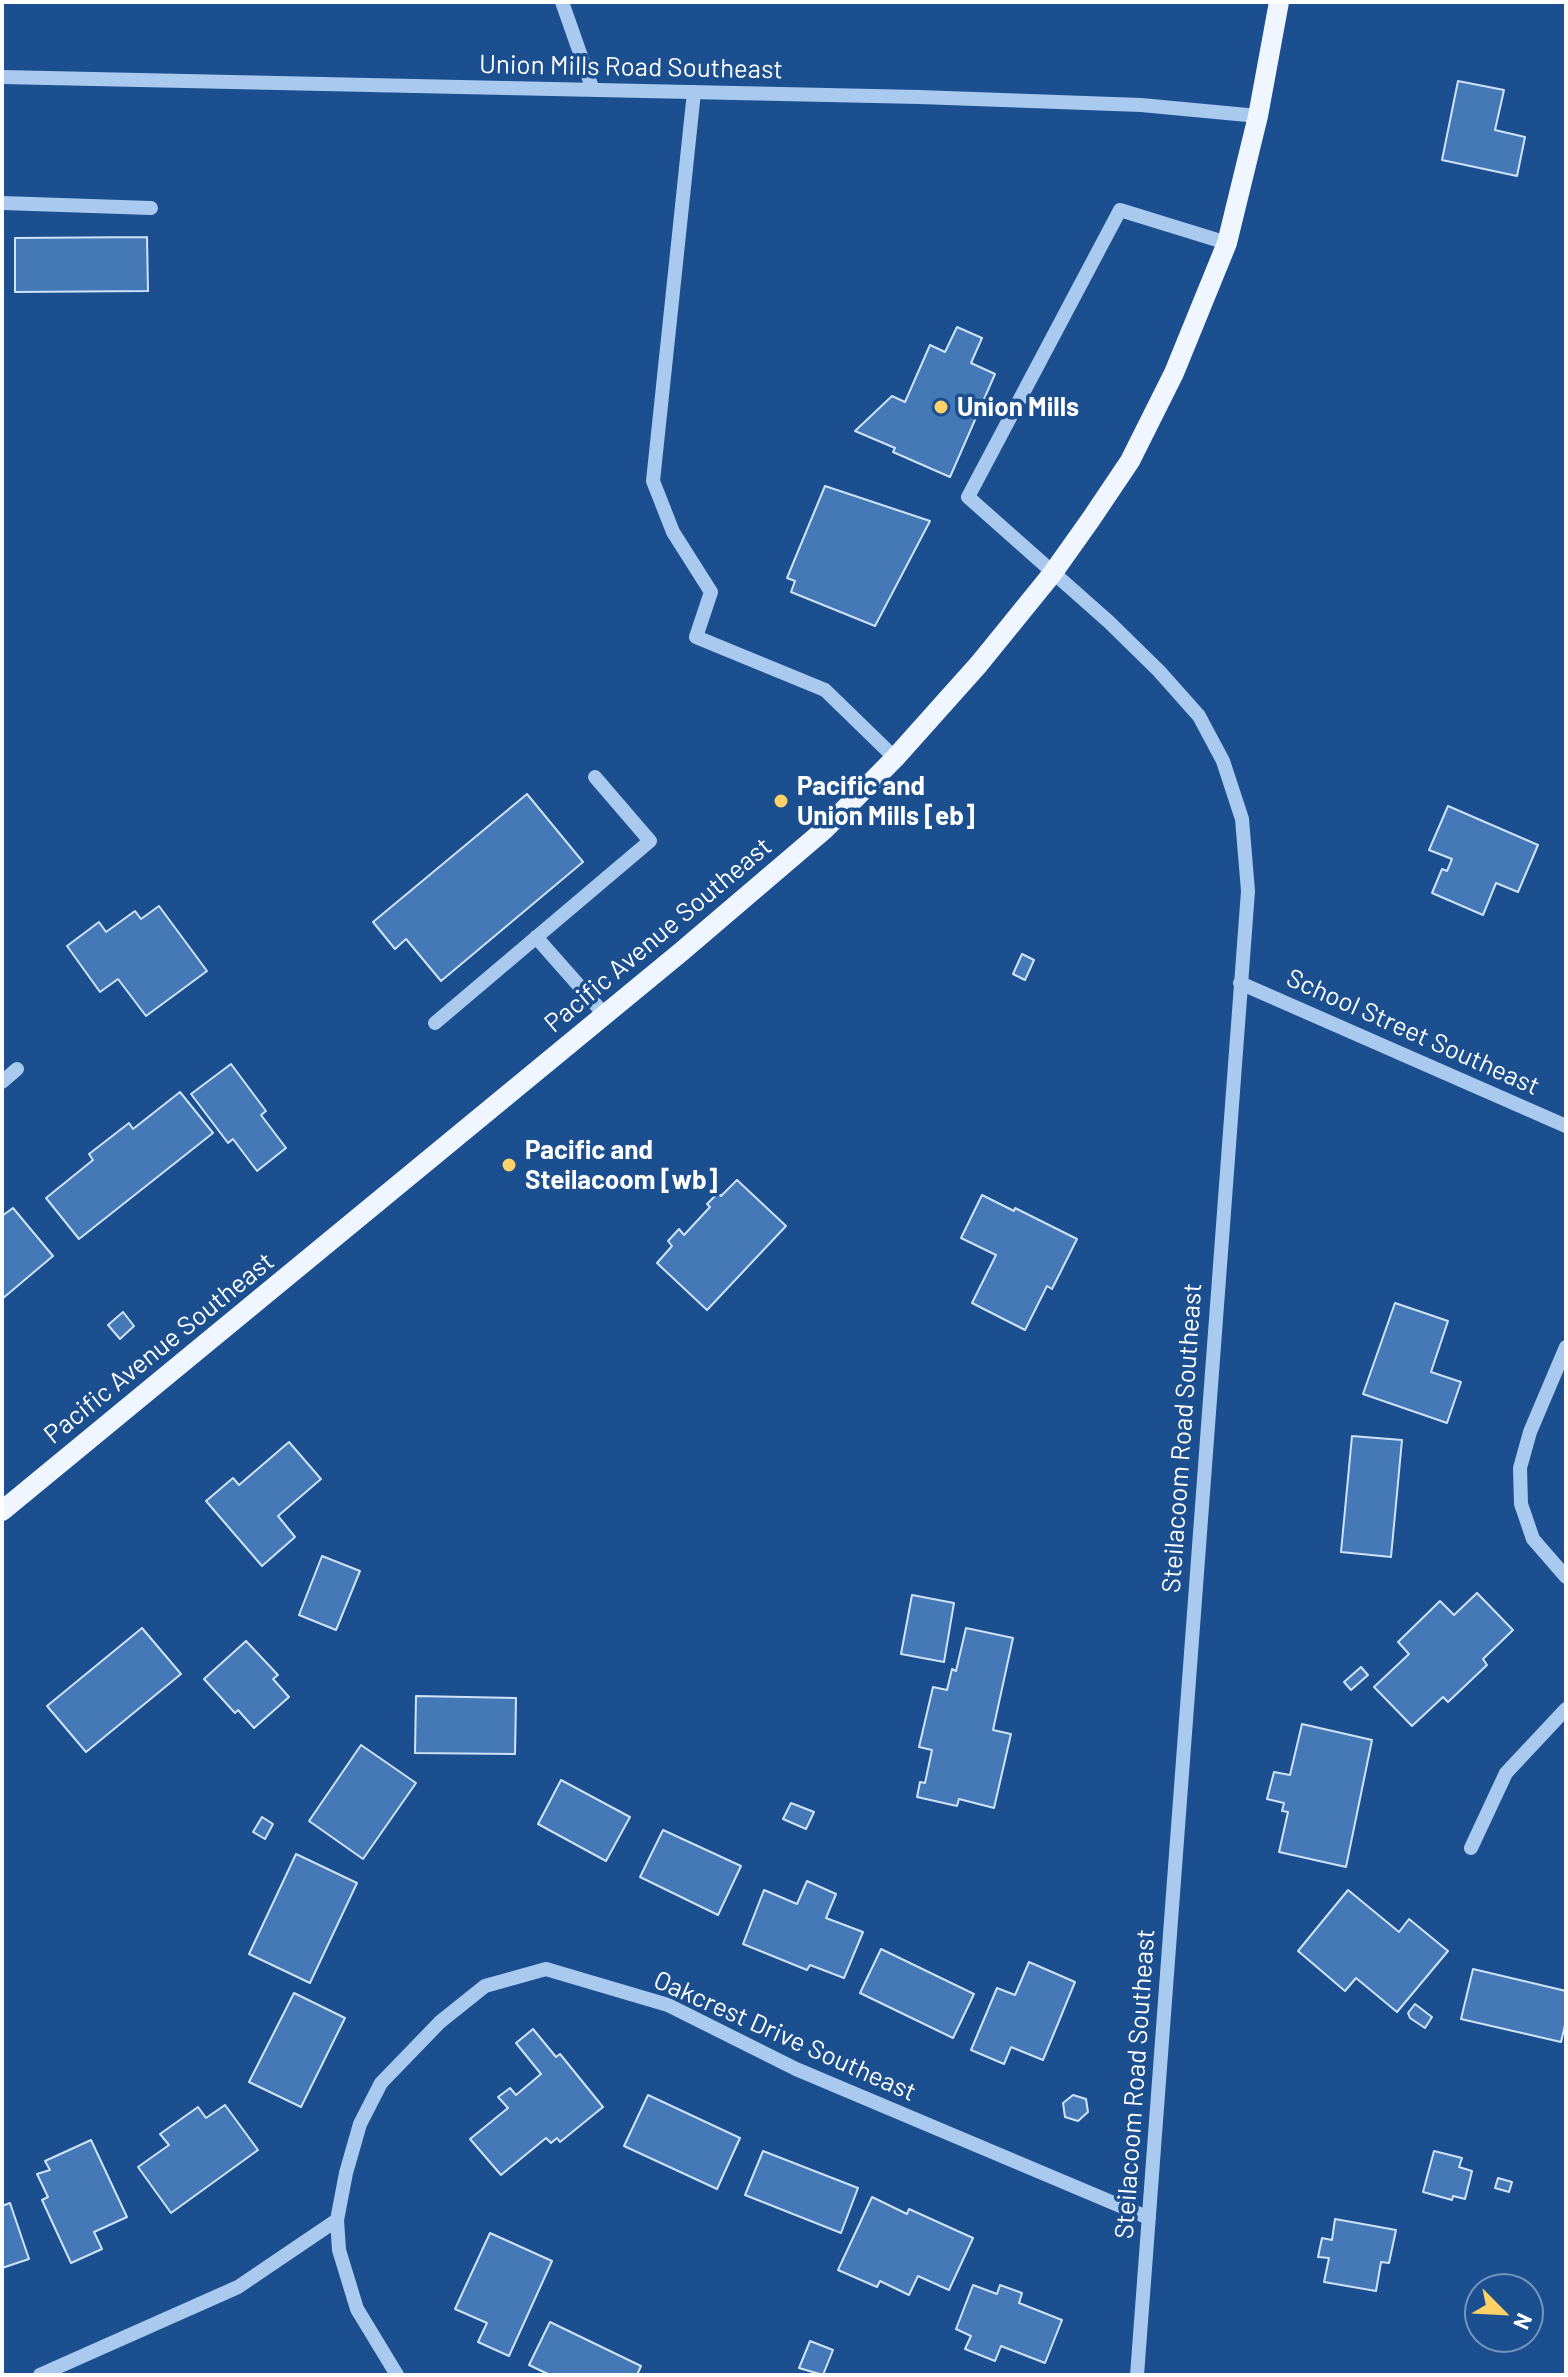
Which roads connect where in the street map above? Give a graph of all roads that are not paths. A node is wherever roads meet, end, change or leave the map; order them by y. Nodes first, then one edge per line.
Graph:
1 (562, 2) edge
2 (1279, 2) edge
3 (2, 77) edge
4 (593, 90) junction
5 (694, 92) junction
6 (1258, 116) junction
7 (2, 203) edge
8 (151, 208) dead end
9 (1227, 243) junction
10 (1052, 574) junction
11 (895, 758) junction
12 (595, 777) dead end
13 (536, 937) junction
14 (1240, 983) junction
15 (604, 1014) junction
16 (435, 1023) dead end
17 (17, 1069) dead end
18 (2, 1082) edge
19 (1566, 1126) edge
20 (1566, 1347) edge
21 (2, 1511) edge
22 (1566, 1577) edge
23 (1566, 1709) edge
24 (1471, 1848) dead end
25 (1149, 2218) junction
26 (337, 2220) junction
27 (40, 2375) edge
28 (397, 2375) edge
29 (1137, 2375) edge

1 - 4 street
2 - 6 main road, Pacific Avenue Southeast
3 - 4 street, Union Mills Road Southeast
4 - 5 street, Union Mills Road Southeast
5 - 6 street, Union Mills Road Southeast
5 - 11 street
6 - 9 main road, Pacific Avenue Southeast
7 - 8 street
9 - 10 main road, Pacific Avenue Southeast
9 - 10 street, Steilacoom Road Southeast
10 - 11 main road, Pacific Avenue Southeast
10 - 14 street, Steilacoom Road Southeast
11 - 15 main road, Pacific Avenue Southeast
12 - 13 street
13 - 15 street
13 - 16 street
14 - 19 street, School Street Southeast
14 - 25 street, Steilacoom Road Southeast
15 - 21 main road, Pacific Avenue Southeast
17 - 18 street
20 - 22 street
23 - 24 street
25 - 26 street, Oakcrest Drive Southeast
25 - 29 street, Steilacoom Road Southeast
26 - 27 street
26 - 28 street, Oakcrest Drive Southeast

